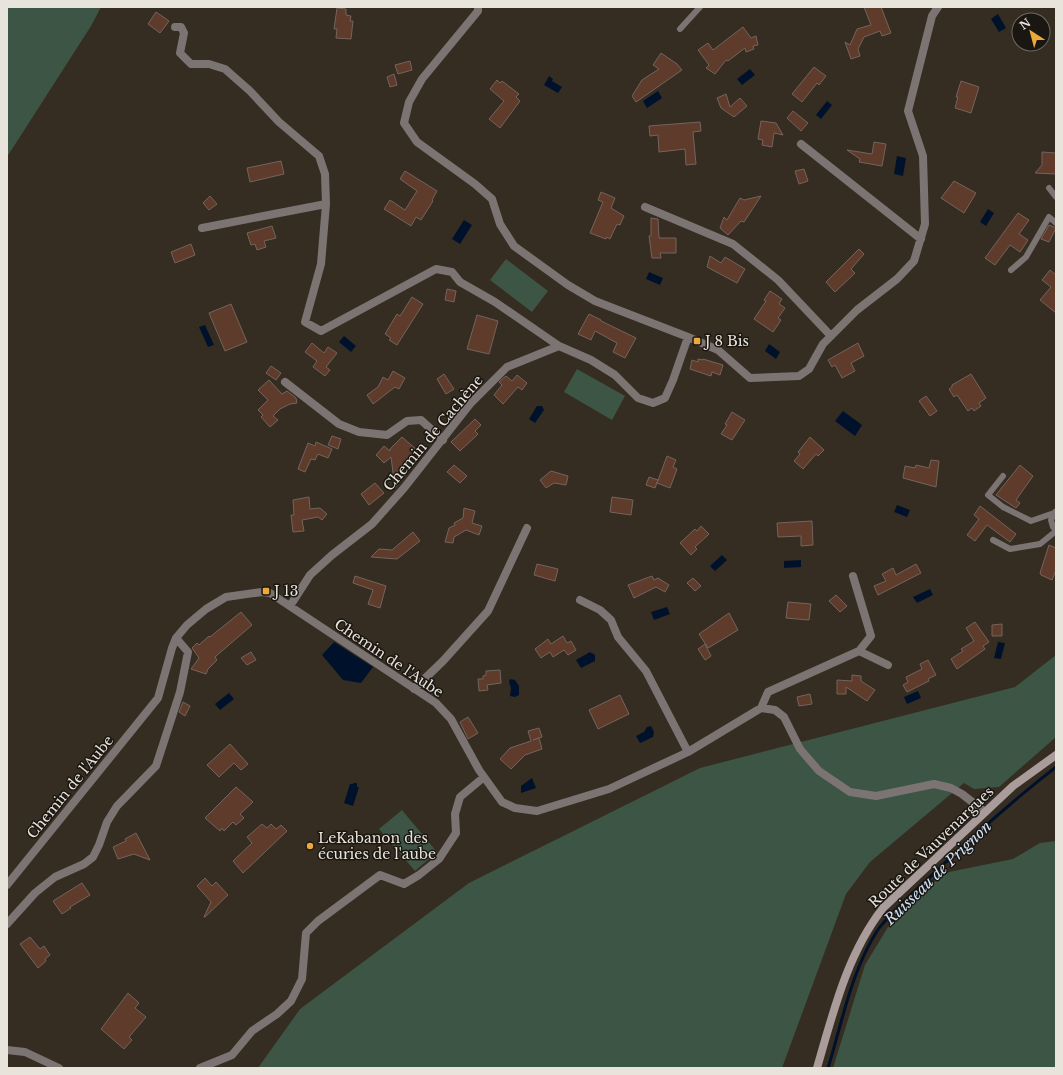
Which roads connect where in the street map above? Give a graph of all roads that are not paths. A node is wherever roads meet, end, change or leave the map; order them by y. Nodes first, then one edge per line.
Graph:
1 (700, 7) edge
2 (938, 7) edge
3 (478, 8) edge
4 (174, 27) dead end
5 (680, 29) dead end
6 (801, 144) dead end
7 (1049, 188) dead end
8 (1056, 197) edge
9 (326, 204) junction
10 (644, 207) dead end
11 (1056, 223) edge
12 (202, 228) dead end
13 (921, 239) junction
14 (1011, 270) dead end
15 (831, 336) junction
16 (688, 337) junction
17 (558, 346) junction
18 (285, 382) dead end
19 (443, 440) junction
20 (1003, 476) dead end
21 (1055, 512) edge
22 (527, 528) dead end
23 (1056, 530) edge
24 (993, 540) dead end
25 (853, 576) dead end
26 (580, 600) dead end
27 (290, 606) junction
28 (176, 638) junction
29 (859, 651) junction
30 (888, 665) dead end
31 (414, 689) junction
32 (761, 708) junction
33 (688, 752) junction
34 (1056, 755) edge
35 (484, 777) junction
36 (985, 812) junction
37 (7, 885) edge
38 (7, 924) edge
39 (7, 1050) edge
40 (59, 1068) edge
41 (200, 1068) edge
42 (818, 1068) edge

1 - 5 lane
2 - 13 street
3 - 16 street
4 - 9 street
6 - 13 street
7 - 8 lane
9 - 12 street
9 - 17 street
10 - 15 street
11 - 14 lane
13 - 15 street
15 - 16 street
16 - 17 street
17 - 19 street, Chemin de Cachène
18 - 19 street
19 - 27 street, Chemin de Cachène
20 - 21 lane
21 - 23 lane
22 - 31 street
23 - 24 lane
25 - 29 street
26 - 33 street
27 - 28 street, Chemin de l'Aube
27 - 31 street, Chemin de l'Aube
28 - 37 street, Chemin de l'Aube
28 - 38 street
29 - 30 street
29 - 32 street
31 - 35 street, Chemin de l'Aube
32 - 33 street, Chemin de l'Aube
32 - 36 street
33 - 35 street, Chemin de l'Aube
34 - 36 main road, Route de Vauvenargues
35 - 41 street
36 - 42 main road, Route de Vauvenargues
39 - 40 street

